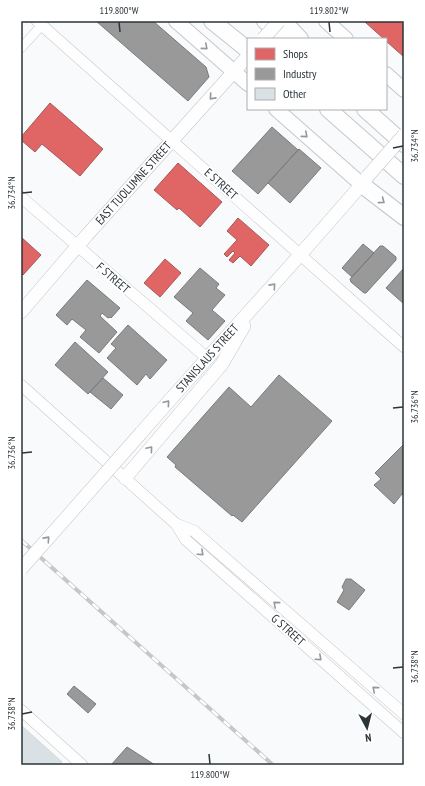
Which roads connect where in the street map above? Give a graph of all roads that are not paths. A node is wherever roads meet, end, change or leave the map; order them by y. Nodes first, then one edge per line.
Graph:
1 (176, 21) edge
2 (212, 21) edge
3 (229, 21) edge
4 (265, 21) edge
5 (279, 21) edge
6 (282, 21) edge
7 (326, 21) edge
8 (39, 23) edge
9 (248, 38) edge
10 (264, 38) edge
11 (285, 38) edge
12 (299, 38) edge
13 (345, 38) edge
14 (21, 48) edge
15 (247, 49) edge
16 (247, 57) edge
17 (236, 70) junction
18 (387, 75) edge
19 (247, 83) edge
20 (404, 90) edge
21 (277, 110) edge
22 (324, 110) edge
23 (329, 110) edge
24 (369, 112) edge
25 (404, 135) edge
26 (172, 141) junction
27 (364, 142) junction
28 (399, 146) edge
29 (404, 176) edge
30 (364, 181) junction
31 (21, 197) edge
32 (404, 217) edge
33 (77, 247) junction
34 (300, 256) junction
35 (254, 307) junction
36 (21, 312) edge
37 (404, 348) edge
38 (207, 358) junction
39 (21, 385) edge
40 (125, 478) junction
41 (176, 524) junction
42 (21, 569) edge
43 (21, 710) edge
44 (404, 714) edge
45 (404, 733) edge
46 (79, 764) edge

1 -> 17 main road
2 - 15 highway
3 - 9 highway
4 - 11 highway
5 - 10 main road, bridge
6 - 12 highway
7 - 13 main road
8 - 14 street
8 - 26 street, E STREET
16 - 17 main road, EAST TUOLUMNE STREET
17 - 19 main road
17 -> 26 main road, EAST TUOLUMNE STREET
18 - 20 main road
21 -> 30 main road
22 - 27 highway
23 - 27 highway
24 - 28 highway
25 - 28 main road, STANISLAUS STREET, bridge
26 - 33 main road, EAST TUOLUMNE STREET
26 - 34 street, E STREET
27 - 29 highway
28 - 30 main road, STANISLAUS STREET, bridge
30 -> 32 highway
30 - 34 main road, STANISLAUS STREET
31 - 33 street, F STREET
33 - 36 main road, EAST TUOLUMNE STREET
33 - 38 street, F STREET
35 -> 34 main road, STANISLAUS STREET
34 - 37 street, E STREET
35 - 38 main road, STANISLAUS STREET
40 -> 35 main road
42 -> 38 main road, STANISLAUS STREET, bridge
39 - 40 street, G STREET
40 - 41 street, G STREET
44 -> 41 street, G STREET
41 -> 45 street, G STREET
43 - 46 street

